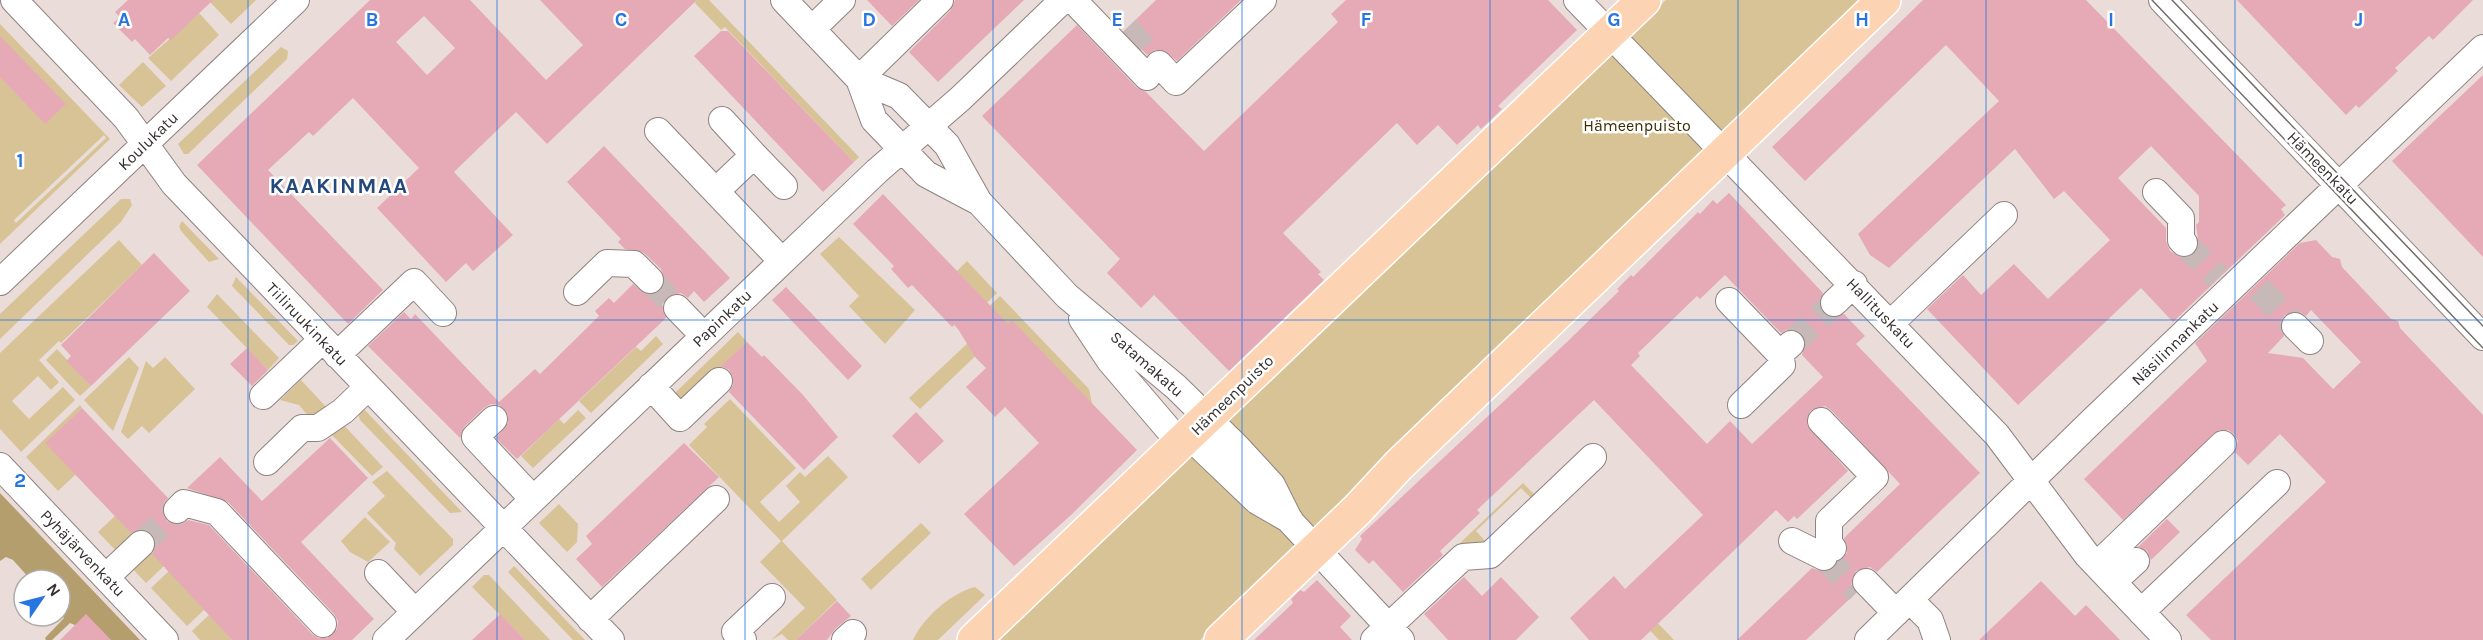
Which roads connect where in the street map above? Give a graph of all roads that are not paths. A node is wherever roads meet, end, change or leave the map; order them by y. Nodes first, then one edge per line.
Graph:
1 (14, 0) edge
2 (296, 0) edge
3 (784, 0) edge
4 (842, 0) edge
5 (940, 0) edge
6 (1063, 0) edge
7 (1073, 0) edge
8 (1098, 0) edge
9 (1263, 0) edge
10 (1577, 0) edge
11 (1644, 0) edge
12 (1884, 0) edge
13 (2162, 0) edge
14 (812, 29) junction
15 (1126, 29) tunnel mouth
16 (1610, 34) junction
17 (2483, 48) edge
18 (859, 79) junction
19 (722, 120) dead end
20 (928, 126) junction
21 (658, 131) dead end
22 (145, 144) junction
23 (902, 149) junction
24 (1725, 152) junction
25 (754, 155) junction
26 (784, 186) dead end
27 (2339, 186) junction
28 (716, 191) junction
29 (2156, 192) dead end
30 (979, 202) junction
31 (2004, 215) dead end
32 (2184, 243) tunnel mouth
33 (782, 261) junction
34 (650, 280) tunnel mouth
35 (0, 282) edge
36 (1854, 284) junction
37 (577, 292) dead end
38 (1067, 296) junction
39 (1729, 301) dead end
40 (1834, 303) tunnel mouth
41 (677, 308) tunnel mouth
42 (443, 313) dead end
43 (1891, 323) junction
44 (704, 336) junction
45 (2483, 337) edge
46 (330, 347) junction
47 (718, 381) dead end
48 (651, 386) junction
49 (368, 387) junction
50 (263, 396) dead end
51 (1741, 405) dead end
52 (494, 419) dead end
53 (1821, 421) dead end
54 (1193, 433) junction
55 (2223, 444) dead end
56 (1593, 457) dead end
57 (267, 462) dead end
58 (0, 466) edge
59 (2032, 481) junction
60 (2277, 483) dead end
61 (533, 499) junction
62 (716, 499) dead end
63 (177, 510) tunnel mouth
64 (503, 527) junction
65 (1792, 541) dead end
66 (141, 544) tunnel mouth
67 (1316, 549) junction
68 (2136, 561) dead end
69 (378, 573) dead end
70 (2105, 573) junction
71 (106, 577) junction
72 (1862, 587) tunnel mouth
73 (772, 597) dead end
74 (415, 612) junction
75 (1897, 612) junction
76 (2141, 612) junction
77 (590, 619) junction
78 (323, 624) dead end
79 (1391, 637) edge
80 (165, 640) edge
81 (386, 640) edge
82 (610, 640) edge
83 (743, 640) edge
84 (974, 640) edge
85 (1221, 640) edge
86 (1868, 640) edge
87 (1937, 640) edge
88 (2168, 640) edge

1 - 22 street, Tiiliruukinkatu
2 - 22 street, Koulukatu
3 - 14 street, Satamakatu
4 - 14 street
5 - 18 street
6 - 20 street, Papinkatu
7 - 9 street
8 - 15 street
10 - 16 street, Hallituskatu
11 - 16 main road, Hämeenpuisto
12 - 24 main road
13 - 27 street, Hämeenkatu
14 - 18 street, Satamakatu
16 - 24 street, Hallituskatu
16 - 54 main road, Hämeenpuisto
17 - 27 street, Näsilinnankatu
18 - 20 street, Satamakatu
18 - 23 street, Satamakatu
19 - 25 street
20 - 23 street, Papinkatu
20 - 30 street, Satamakatu
21 - 28 street
22 - 35 street, Koulukatu
22 - 46 street, Tiiliruukinkatu
23 - 30 street, Satamakatu
23 - 33 street, Papinkatu
24 - 36 street, Hallituskatu
24 - 67 main road
25 - 26 street
25 - 28 street
27 - 45 street, Hämeenkatu
27 - 59 street, Näsilinnankatu
28 - 33 street
29 - 32 street
30 - 38 street, Satamakatu
31 - 43 street
33 - 44 street, Papinkatu
34 - 37 street
36 - 40 street
36 - 43 street, Hallituskatu
38 - 54 street, Satamakatu
38 - 54 street, Satamakatu
39 - 51 street
41 - 44 street
42 - 46 street
43 - 59 street, Hallituskatu
44 - 48 street, Papinkatu
46 - 49 street, Tiiliruukinkatu
46 - 50 street
47 - 48 street
48 - 61 street, Papinkatu
49 - 57 street
49 - 64 street, Tiiliruukinkatu
52 - 61 street
53 - 65 street
54 - 67 street, Satamakatu
54 - 84 main road, Hämeenpuisto
55 - 70 street
56 - 79 street
58 - 71 street, Pyhäjärvenkatu
59 - 70 street, Hallituskatu
59 - 75 street, Näsilinnankatu
60 - 76 street
61 - 64 street, Papinkatu
62 - 77 street
63 - 78 street
64 - 74 street, Papinkatu
64 - 77 street, Tiiliruukinkatu
66 - 71 street
67 - 79 street, Satamakatu
67 - 85 main road
68 - 70 street
69 - 74 street
70 - 76 street, Hallituskatu
71 - 80 street, Pyhäjärvenkatu
72 - 75 street
73 - 83 street
74 - 81 street, Papinkatu
75 - 86 street, Näsilinnankatu
75 - 87 street
76 - 88 street, Hallituskatu
77 - 82 street, Tiiliruukinkatu

